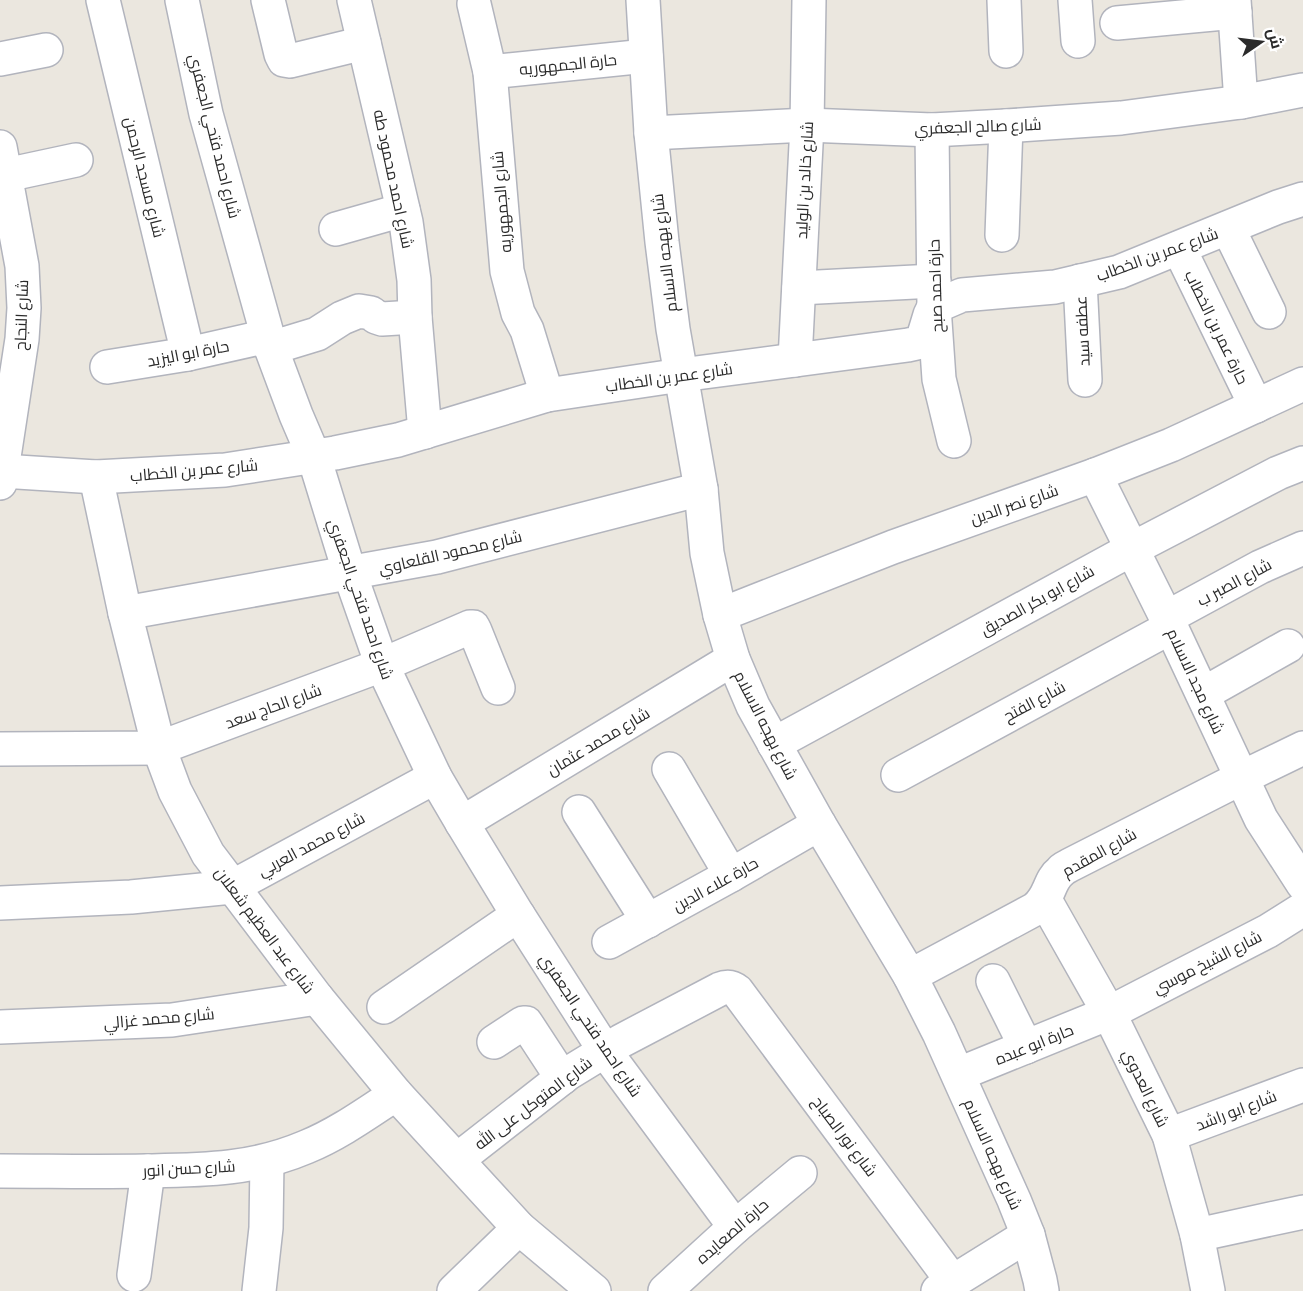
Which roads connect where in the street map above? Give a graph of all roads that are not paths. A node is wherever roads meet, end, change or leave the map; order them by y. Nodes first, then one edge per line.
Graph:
1 (184, 0) edge
2 (268, 0) edge
3 (354, 0) edge
4 (643, 0) edge
5 (810, 0) edge
6 (1004, 0) edge
7 (1075, 0) edge
8 (111, 2) edge
9 (474, 4) dead end
10 (1235, 6) edge
11 (1117, 23) dead end
12 (1078, 41) dead end
13 (364, 43) junction
14 (46, 50) dead end
15 (1006, 51) dead end
16 (646, 56) junction
17 (0, 59) edge
18 (490, 72) junction
19 (1303, 90) edge
20 (1241, 102) junction
21 (807, 125) junction
22 (1006, 126) junction
23 (932, 130) junction
24 (651, 133) junction
25 (76, 160) dead end
26 (3, 161) edge
27 (1303, 199) edge
28 (403, 210) junction
29 (1228, 228) junction
30 (336, 229) dead end
31 (1002, 235) dead end
32 (1179, 248) junction
33 (1080, 281) junction
34 (799, 288) junction
35 (934, 294) junction
36 (1269, 312) dead end
37 (415, 316) junction
38 (269, 342) junction
39 (188, 354) junction
40 (795, 360) junction
41 (107, 367) dead end
42 (9, 369) edge
43 (681, 375) junction
44 (1085, 380) dead end
45 (1303, 384) edge
46 (547, 395) junction
47 (1256, 405) junction
48 (425, 432) junction
49 (954, 441) dead end
50 (314, 457) junction
51 (1303, 463) edge
52 (1095, 475) junction
53 (1, 477) edge
54 (96, 477) junction
55 (701, 489) junction
56 (1132, 549) junction
57 (1300, 556) edge
58 (350, 574) junction
59 (125, 613) junction
60 (720, 615) junction
61 (1169, 623) junction
62 (1288, 646) dead end
63 (733, 659) junction
64 (382, 665) junction
65 (498, 688) dead end
66 (1203, 694) junction
67 (774, 744) junction
68 (159, 748) junction
69 (1303, 748) edge
70 (0, 749) edge
71 (669, 770) dead end
72 (898, 775) dead end
73 (435, 777) junction
74 (1241, 778) junction
75 (579, 812) dead end
76 (462, 823) junction
77 (819, 824) junction
78 (731, 875) junction
79 (1303, 884) edge
80 (232, 887) junction
81 (1045, 900) junction
82 (0, 903) edge
83 (1303, 909) edge
84 (518, 915) junction
85 (648, 921) junction
86 (609, 942) dead end
87 (910, 976) junction
88 (993, 981) dead end
89 (737, 991) joint
90 (317, 998) junction
91 (384, 1006) dead end
92 (1109, 1013) junction
93 (0, 1027) edge
94 (494, 1042) dead end
95 (1026, 1047) junction
96 (605, 1051) junction
97 (959, 1074) junction
98 (562, 1078) junction
99 (1303, 1084) edge
100 (396, 1094) junction
101 (1169, 1135) junction
102 (457, 1160) junction
103 (267, 1161) junction
104 (0, 1171) edge
105 (148, 1171) junction
106 (801, 1173) dead end
107 (1303, 1212) edge
108 (735, 1227) junction
109 (519, 1228) junction
110 (1028, 1234) junction
111 (1197, 1235) junction
112 (134, 1275) dead end
113 (945, 1286) edge
114 (259, 1291) edge
115 (454, 1291) edge
116 (594, 1291) edge
117 (665, 1291) edge
118 (1042, 1291) edge
119 (1208, 1291) edge

1 - 38 street, شارع احمد فتحي الجعفري
2 - 13 street
3 - 13 street, شارع احمد محمود طه
4 - 16 street, شارع بهجه الاسلام
5 - 21 street, شارع خالد بن الوليد
6 - 15 street
7 - 12 street
8 - 39 street, شارع مسجد الرحمن
9 - 18 street, شارع الجمهوريه
10 - 11 street
10 - 20 street
13 - 28 street, شارع احمد محمود طه
14 - 17 street
16 - 18 street, حارة الجمهوريه
16 - 24 street, شارع بهجه الاسلام
18 - 46 street, شارع الجمهوريه
19 - 20 street, شارع صالح الجعفري
20 - 22 street, شارع صالح الجعفري
21 - 23 street, شارع صالح الجعفري
21 - 24 street, شارع صالح الجعفري
21 - 34 street, شارع خالد بن الوليد
22 - 23 street, شارع صالح الجعفري
22 - 31 street
23 - 35 street, حارة احمد صبح
24 - 43 street, شارع بهجه الاسلام
25 - 26 street
26 - 42 street, شارع النجاح
27 - 29 street, شارع عمر بن الخطاب
28 - 30 street
28 - 37 street, شارع احمد محمود طه
29 - 32 street, شارع عمر بن الخطاب
29 - 36 street
32 - 33 street, شارع عمر بن الخطاب
32 - 47 street, حارة عمر بن الخطاب
33 - 35 street, شارع عمر بن الخطاب
33 - 44 street, عطفه سيد
34 - 35 street
34 - 40 street, شارع خالد بن الوليد
35 - 40 street, شارع عمر بن الخطاب
35 - 49 street, حارة احمد صبح
37 - 38 street, حارة ابو اليزيد
37 - 48 street, شارع احمد محمود طه
38 - 39 street, حارة ابو اليزيد
38 - 50 street, شارع احمد فتحي الجعفري
39 - 41 street, حارة ابو اليزيد
40 - 43 street, شارع عمر بن الخطاب
42 - 53 street, شارع النجاح
43 - 46 street, شارع عمر بن الخطاب
43 - 55 street, شارع بهجه الاسلام
45 - 47 street, شارع نصر الدين
46 - 48 street, شارع عمر بن الخطاب
47 - 52 street, شارع نصر الدين
48 - 50 street, شارع عمر بن الخطاب
50 - 54 street, شارع عمر بن الخطاب
50 - 58 street, شارع احمد فتحي الجعفري
51 - 56 street, شارع ابو بكر الصديق
52 - 56 street, شارع مجد الاسلام
52 - 60 street, شارع نصر الدين
53 - 54 street, شارع عمر بن الخطاب
54 - 59 street, شارع عبد العظيم شعلان
55 - 58 street, شارع محمود القلعاوي
55 - 60 street, شارع بهجه الاسلام
56 - 61 street, شارع مجد الاسلام
56 - 67 street, شارع ابو بكر الصديق
57 - 61 street, شارع الصبر ب
58 - 59 street, شارع محمود القلعاوي
58 - 64 street, شارع احمد فتحي الجعفري
59 - 68 street, شارع عبد العظيم شعلان
60 - 63 street, شارع بهجه الاسلام
61 - 66 street, شارع مجد الاسلام
61 - 72 street, شارع الفتح
62 - 66 street
63 - 67 street, شارع بهجه الاسلام
63 - 76 street, شارع محمد عثمان
64 - 65 street, شارع الحاج سعد
64 - 68 street, شارع الحاج سعد
64 - 73 street, شارع احمد فتحي الجعفري
66 - 74 street, شارع مجد الاسلام
67 - 77 street, شارع بهجه الاسلام
68 - 70 street, شارع الحاج سعد
68 - 80 street, شارع عبد العظيم شعلان
69 - 74 street, شارع المقدم
71 - 78 street
73 - 76 street, شارع احمد فتحي الجعفري
73 - 80 street, شارع محمد العربي
74 - 79 street, شارع مجد الاسلام
74 - 81 street, شارع المقدم
75 - 85 street
76 - 84 street, شارع احمد فتحي الجعفري
77 - 78 street, حارة علاء الدين
77 - 87 street, شارع بهجه الاسلام
78 - 85 street, حارة علاء الدين
80 - 82 street, شارع محمد العربي
80 - 90 street, شارع عبد العظيم شعلان
81 - 87 street
81 - 92 street, شارع العدوي
83 - 92 street, شارع الشيخ موسي
84 - 91 street
84 - 96 street, شارع احمد فتحي الجعفري
85 - 86 street, حارة علاء الدين
87 - 97 street, شارع بهجه الاسلام
88 - 95 street
89 - 96 street, شارع المتوكل على الله
89 - 113 street, شارع نور الصباح
90 - 93 street, شارع محمد غزالي
90 - 100 street, شارع عبد العظيم شعلان
92 - 95 street, حارة ابو عبده
92 - 101 street, شارع العدوي
94 - 98 street
95 - 97 street, حارة ابو عبده
96 - 98 street, شارع المتوكل على الله
96 - 108 street, شارع احمد فتحي الجعفري
97 - 110 street, شارع بهجه الاسلام
98 - 102 street, شارع المتوكل على الله
99 - 101 street, شارع ابو راشد
100 - 102 street, شارع عبد العظيم شعلان
100 - 103 street, شارع حسن انور
101 - 111 street, شارع العدوي
102 - 109 street, شارع عبد العظيم شعلان
103 - 105 street, شارع حسن انور
103 - 114 street
104 - 105 street, شارع حسن انور
105 - 112 street
106 - 108 street, حارة الصعايده
107 - 111 street
108 - 117 street, حارة الصعايده
109 - 115 street
109 - 116 street, شارع عبد العظيم شعلان
110 - 113 street
110 - 118 street, شارع بهجه الاسلام
111 - 119 street, شارع العدوي

